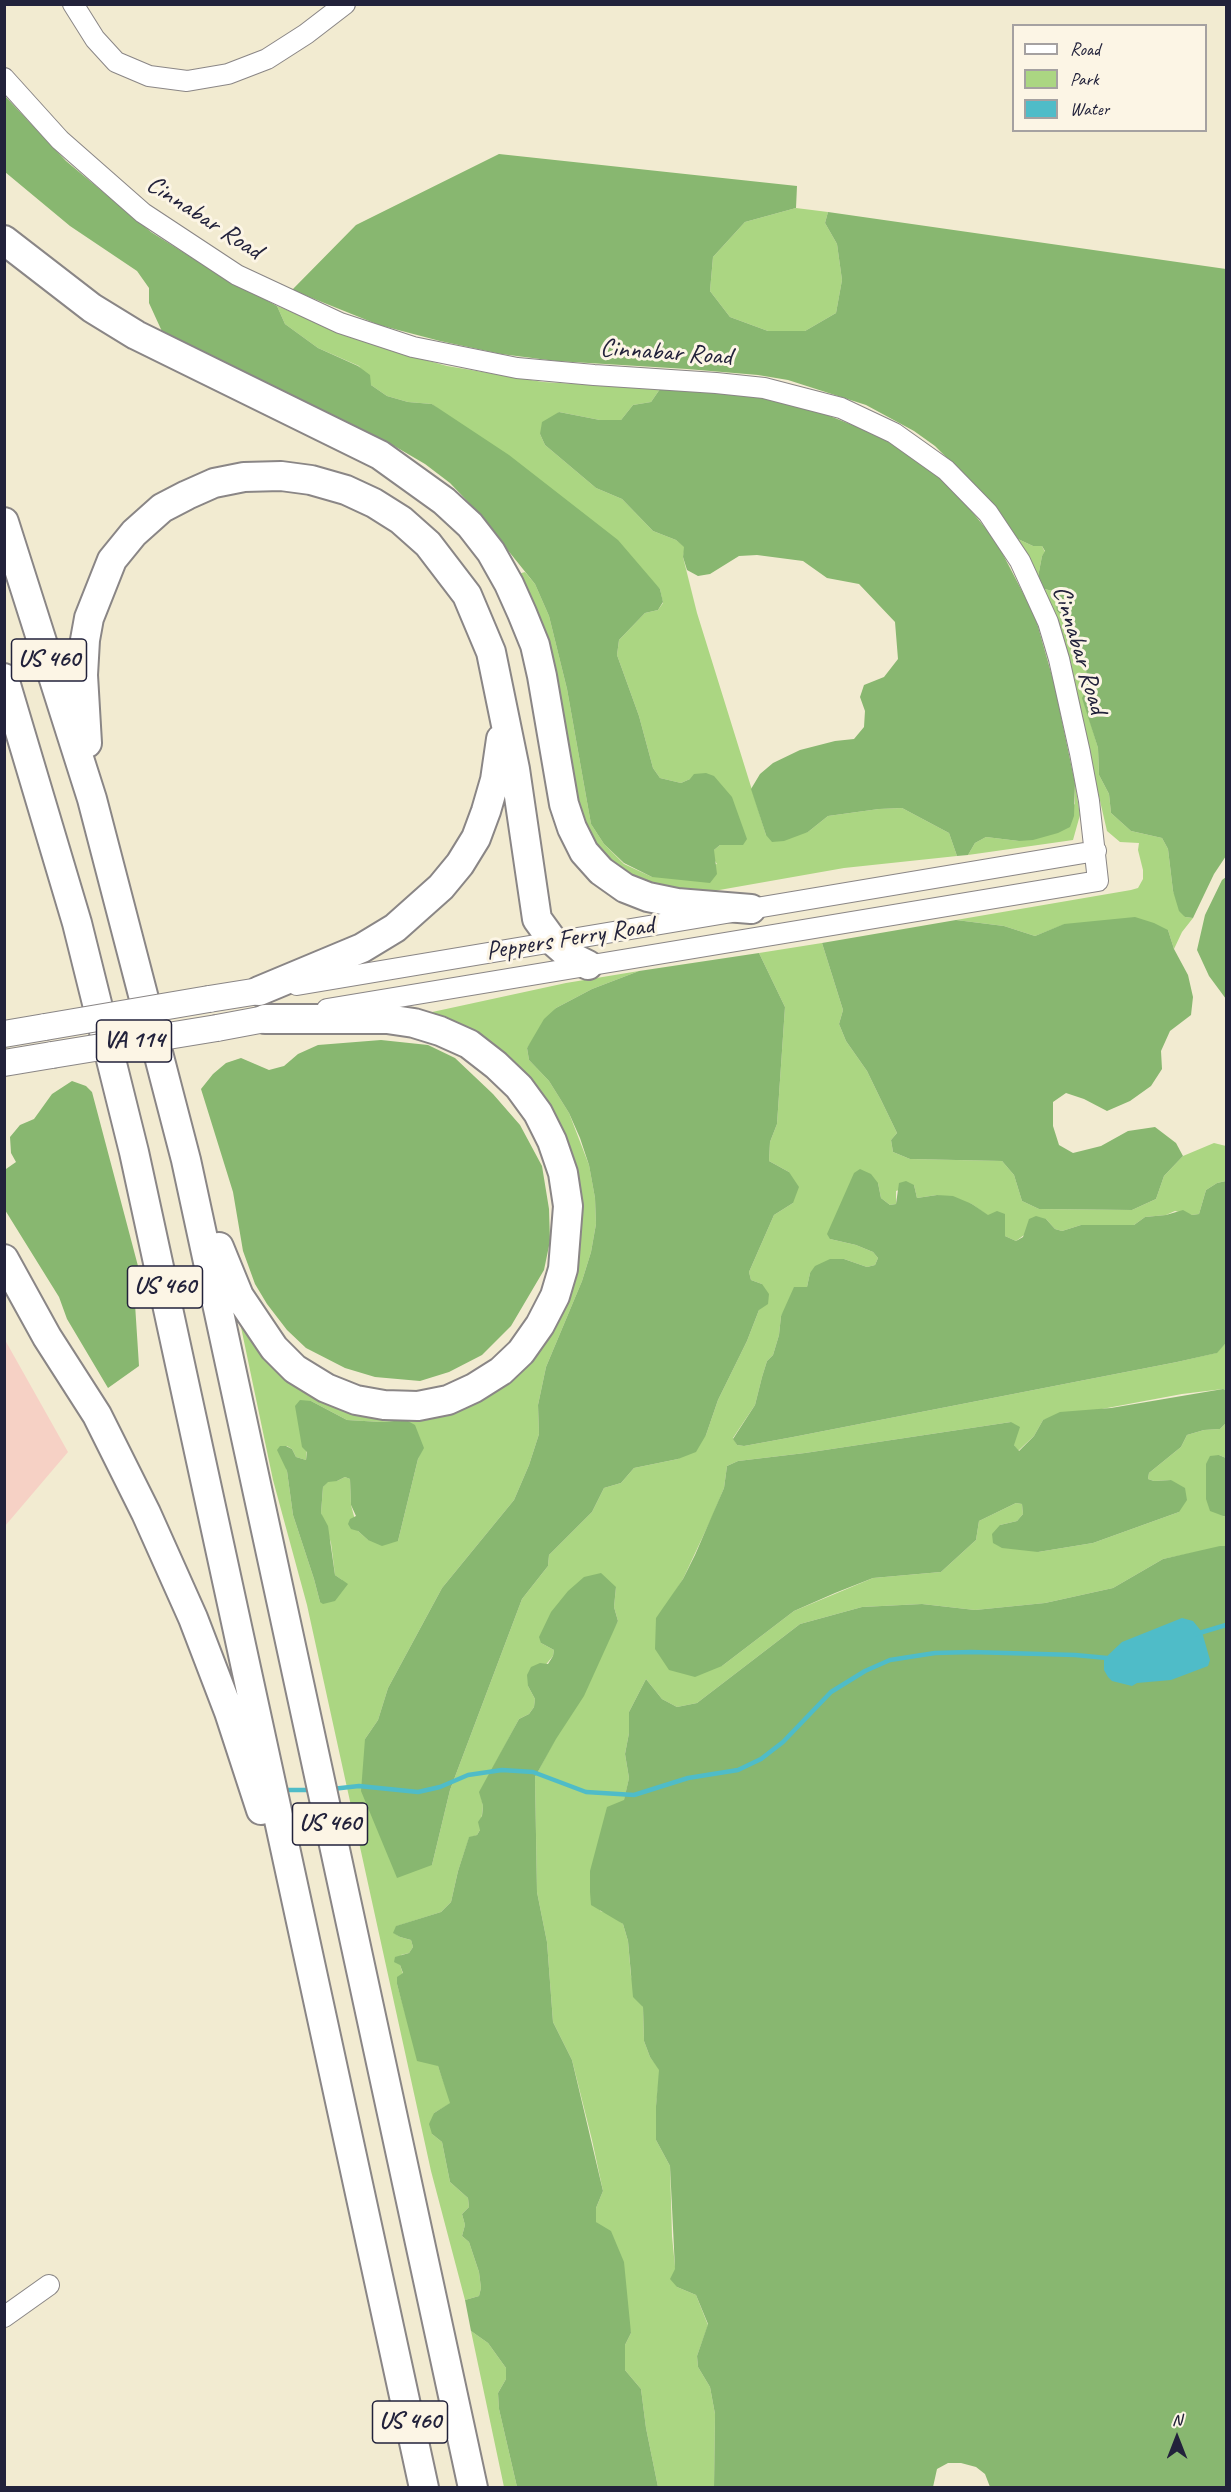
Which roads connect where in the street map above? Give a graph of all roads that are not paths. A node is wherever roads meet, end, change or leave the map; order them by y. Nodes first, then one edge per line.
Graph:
1 (73, 4) edge
2 (345, 4) edge
3 (4, 78) edge
4 (4, 240) edge
5 (4, 522) edge
6 (4, 678) edge
7 (497, 683) junction
8 (92, 799) junction
9 (1096, 851) junction
10 (1098, 881) joint
11 (751, 909) junction
12 (553, 941) junction
13 (588, 965) junction
14 (260, 991) junction
15 (265, 1019) junction
16 (4, 1034) edge
17 (4, 1063) edge
18 (186, 1160) junction
19 (4, 1259) edge
20 (298, 1902) junction
21 (49, 2285) dead end
22 (4, 2317) edge
23 (396, 2357) junction
24 (414, 2487) edge
25 (424, 2487) edge
26 (475, 2487) edge

1 - 2 street
3 - 9 street, Cinnabar Road
4 - 11 highway
5 - 8 highway, US 460
6 - 20 highway, US 460
7 - 8 highway
7 - 12 highway
7 - 14 highway
8 - 18 highway, US 460
9 - 10 street, Cinnabar Road
9 - 11 street, Peppers Ferry Road / VA 114
10 - 13 street, Peppers Ferry Road / VA 114
11 - 12 street, Peppers Ferry Road / VA 114
12 - 13 highway
12 - 14 street, Peppers Ferry Road / VA 114
13 - 15 street, Peppers Ferry Road / VA 114
14 - 16 main road, Peppers Ferry Road / VA 114, bridge
15 - 17 main road, Peppers Ferry Road / VA 114, bridge
15 - 18 highway
18 - 26 highway, US 460
19 - 20 highway
20 - 23 highway, US 460
21 - 22 street
23 - 24 highway
23 - 25 highway, US 460

